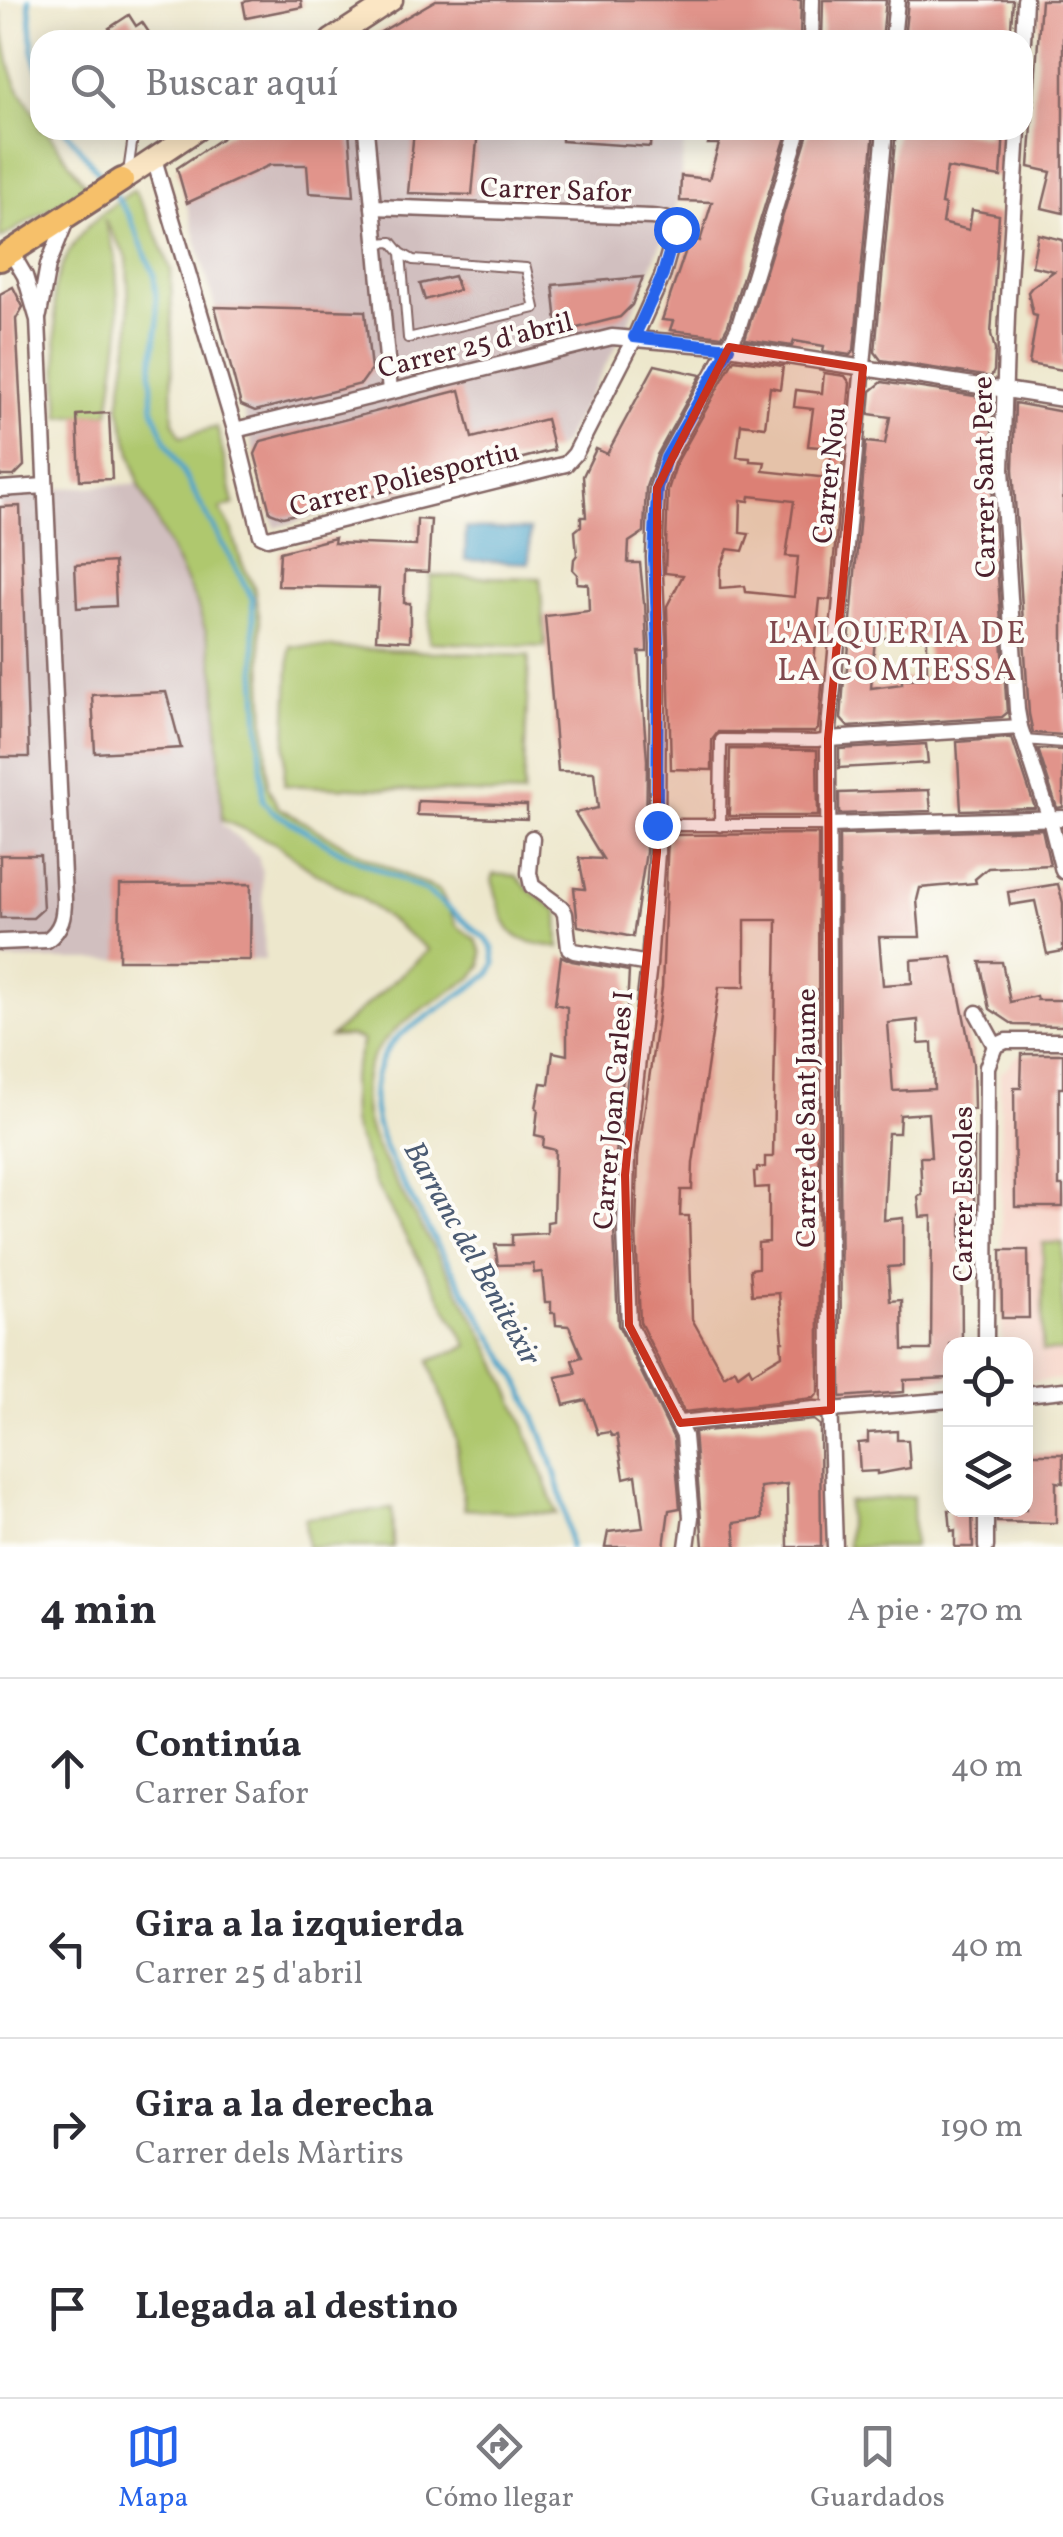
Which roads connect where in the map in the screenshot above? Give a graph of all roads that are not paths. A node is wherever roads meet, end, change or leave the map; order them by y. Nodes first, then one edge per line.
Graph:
1 (392, 0) edge
2 (812, 0) edge
3 (897, 0) edge
4 (1026, 0) edge
5 (352, 30) edge
6 (811, 30) edge
7 (895, 30) edge
8 (1024, 30) edge
9 (133, 140) edge
10 (182, 140) edge
11 (367, 140) edge
12 (796, 140) edge
13 (884, 140) edge
14 (1017, 140) edge
15 (154, 159) junction
16 (128, 177) junction
17 (373, 208) junction
18 (77, 211) junction
19 (376, 243) junction
20 (14, 251) edge
21 (401, 253) junction
22 (44, 278) junction
23 (38, 320) junction
24 (634, 337) junction
25 (729, 348) junction
26 (863, 368) junction
27 (390, 390) junction
28 (1005, 390) junction
29 (1063, 399) edge
30 (235, 430) junction
31 (45, 486) junction
32 (0, 489) edge
33 (1022, 733) junction
34 (828, 738) junction
35 (1063, 743) edge
36 (1056, 818) edge
37 (657, 825) junction
38 (829, 825) junction
39 (724, 826) junction
40 (532, 838) dead end
41 (1063, 871) edge
42 (0, 942) edge
43 (650, 964) junction
44 (977, 1013) dead end
45 (1063, 1041) edge
46 (995, 1046) junction
47 (986, 1337) edge
48 (1063, 1390) edge
49 (1033, 1393) edge
50 (943, 1401) edge
51 (831, 1410) junction
52 (680, 1423) junction
53 (986, 1517) edge
54 (690, 1544) edge
55 (834, 1547) edge
56 (986, 1547) edge

1 - 5 main road
2 - 6 street
3 - 7 street
4 - 8 street
9 - 16 lane
10 - 15 main road
11 - 17 street
12 - 25 street, Carrer Joan Carles I
13 - 26 street, Carrer Nou
14 - 28 street, Carrer Sant Pere
15 - 16 main road
15 - 30 street, Carrer Poliesportiu
16 - 18 highway
17 - 19 street
17 - 24 street, Carrer Safor
18 - 20 highway
18 - 22 street
19 - 21 lane
19 - 27 street
20 - 22 street
20 - 23 street
21 - 21 lane
22 - 23 street
23 - 31 street
24 - 25 street, Carrer 25 d'abril
24 - 27 street, Carrer 25 d'abril
24 - 30 street, Carrer Poliesportiu
25 - 26 street, Carrer 25 d'abril
25 - 37 street, Carrer Joan Carles I
26 - 28 street, Carrer 25 d'abril
26 - 34 street, Carrer Nou
27 - 30 street, Carrer 25 d'abril
28 - 29 street, Carrer 25 d'abril
28 - 33 street, Carrer Sant Pere
31 - 32 street
31 - 42 street
33 - 34 street
33 - 35 lane
33 - 36 street, Carrer Sant Pere
34 - 38 street, Carrer Nou
34 - 39 street
36 - 38 street
36 - 41 street, Carrer Sant Pere
37 - 39 street
37 - 43 street, Carrer Joan Carles I
38 - 39 street
38 - 51 street, Carrer de Sant Jaume
40 - 43 street
43 - 52 street, Carrer Joan Carles I
44 - 46 street
45 - 46 street
46 - 47 street, Carrer Escoles
48 - 49 street
50 - 51 street
51 - 52 street
51 - 55 street, Carrer de Sant Jaume
52 - 54 street, Carrer Joan Carles I
53 - 56 street

